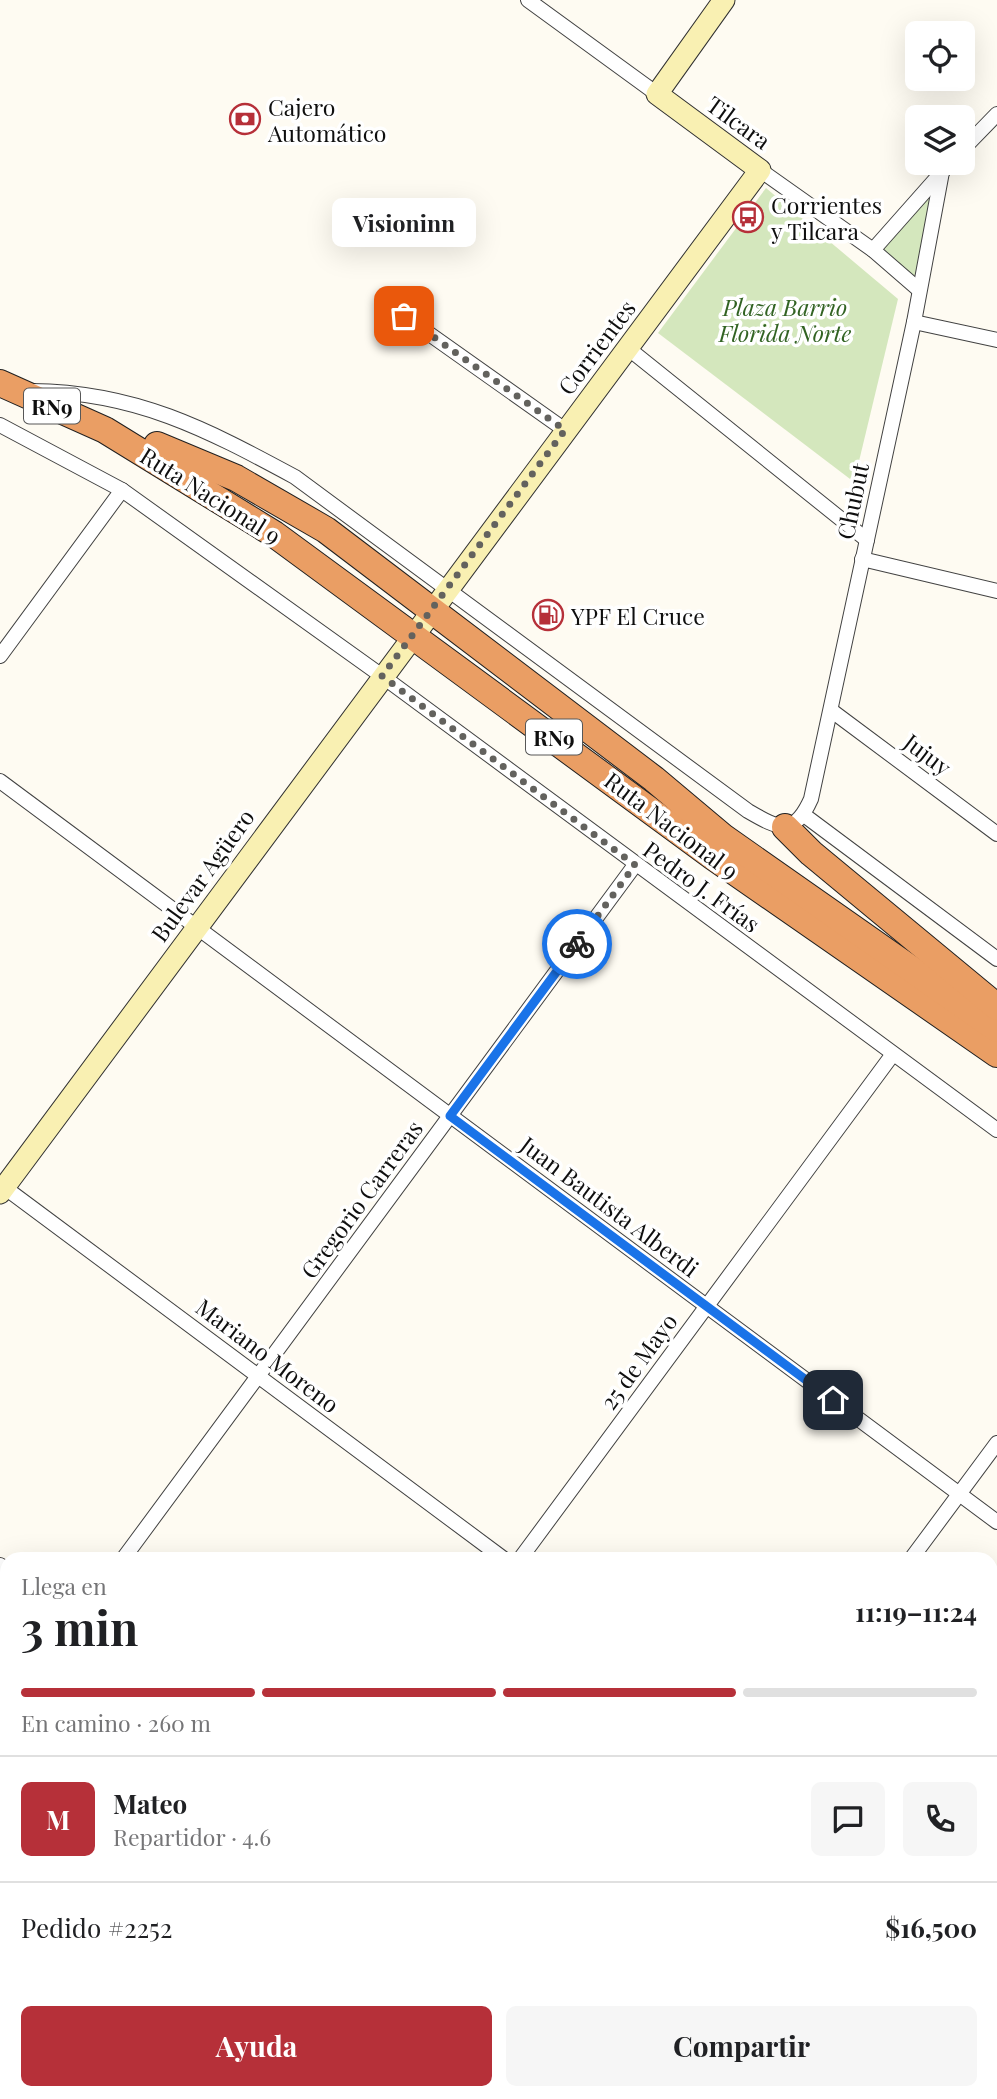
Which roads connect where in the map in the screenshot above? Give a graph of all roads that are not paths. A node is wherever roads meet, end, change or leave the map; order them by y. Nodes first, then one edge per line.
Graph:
1 (528, 0) edge
2 (724, 0) edge
3 (657, 94) junction
4 (997, 114) edge
5 (975, 137) edge
6 (760, 170) junction
7 (939, 175) edge
8 (944, 175) edge
9 (873, 250) junction
10 (918, 289) junction
11 (404, 316) dead end
12 (914, 322) junction
13 (997, 340) edge
14 (629, 349) junction
15 (8, 387) edge
16 (0, 425) edge
17 (105, 430) junction
18 (565, 430) junction
19 (122, 490) junction
20 (867, 540) junction
21 (863, 559) junction
22 (997, 591) edge
23 (440, 600) junction
24 (414, 634) junction
25 (0, 656) edge
26 (382, 676) junction
27 (832, 711) junction
28 (0, 781) edge
29 (794, 821) junction
30 (997, 834) edge
31 (635, 865) junction
32 (196, 927) junction
33 (997, 959) edge
34 (997, 1007) edge
35 (997, 1029) edge
36 (893, 1054) junction
37 (997, 1054) edge
38 (450, 1116) junction
39 (997, 1130) edge
40 (1, 1188) edge
41 (707, 1306) junction
42 (258, 1377) junction
43 (997, 1443) edge
44 (959, 1494) junction
45 (997, 1522) edge
46 (128, 1552) edge
47 (495, 1552) edge
48 (525, 1552) edge
49 (916, 1552) edge

1 - 3 street, Tilcara
2 - 3 street
3 - 6 street, Tilcara
4 - 5 street
6 - 9 street, Tilcara
6 - 14 street, Corrientes
7 - 9 street, Chubut
8 - 10 street, Chubut
9 - 10 street, Tilcara
10 - 12 street, Chubut
11 - 18 street
12 - 13 street
12 - 20 street, Chubut
14 - 18 street, Corrientes
14 - 20 street
15 - 17 highway, Ruta Nacional 9 / RN9
15 - 23 street
16 - 19 street, Pedro J. Frías
17 - 23 highway, Ruta Nacional 9 / RN9
17 - 24 highway, Ruta Nacional 9 / RN9
18 - 23 street, Corrientes
19 - 25 street
19 - 26 street, Pedro J. Frías
20 - 21 street, Chubut
21 - 22 street
21 - 27 street, Chubut
23 - 24 street, Bulevar Agüero
23 - 29 street
23 - 35 highway, Ruta Nacional 9 / RN9
24 - 26 street, Bulevar Agüero
24 - 37 highway, Ruta Nacional 9 / RN9
26 - 31 street, Pedro J. Frías
26 - 32 street, Bulevar Agüero
27 - 29 street, Chubut
27 - 30 street, Jujuy
28 - 32 street, Juan Bautista Alberdi
29 - 33 street
29 - 34 highway
31 - 36 street, Pedro J. Frías
31 - 38 street, Gregorio Carreras
32 - 38 street, Juan Bautista Alberdi
32 - 40 street, Bulevar Agüero
36 - 39 street, Pedro J. Frías
36 - 41 street, 25 de Mayo
38 - 41 street, Juan Bautista Alberdi
38 - 42 street, Gregorio Carreras
40 - 42 street, Mariano Moreno
41 - 44 street, Juan Bautista Alberdi
41 - 48 street, 25 de Mayo
42 - 46 street, Gregorio Carreras
42 - 47 street, Mariano Moreno
43 - 44 street
44 - 45 street, Juan Bautista Alberdi
44 - 49 street

